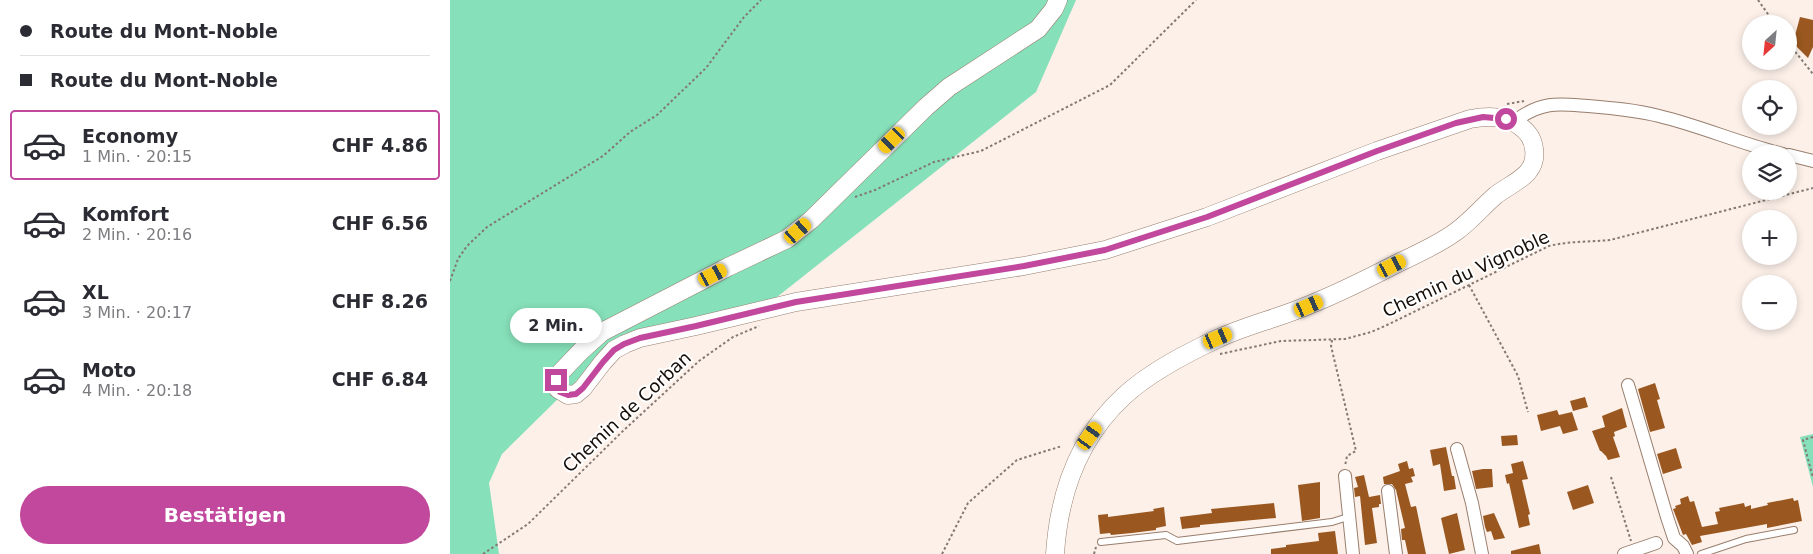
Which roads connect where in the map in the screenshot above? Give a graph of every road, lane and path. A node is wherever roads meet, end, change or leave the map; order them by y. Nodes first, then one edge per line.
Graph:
1 (761, 0) edge
2 (1058, 0) edge
3 (1196, 0) edge
4 (1758, 0) edge
5 (1769, 15) edge
6 (1798, 55) edge
7 (1813, 74) edge
8 (1519, 118) dead end
9 (1754, 145) edge
10 (1797, 157) edge
11 (1813, 161) edge
12 (1813, 188) edge
13 (849, 199) dead end
14 (450, 281) edge
15 (1469, 285) junction
16 (764, 323) dead end
17 (1332, 340) junction
18 (1218, 354) dead end
19 (1628, 385) dead end
20 (1528, 412) dead end
21 (1813, 437) edge
22 (1062, 446) dead end
23 (1456, 448) dead end
24 (1813, 455) edge
25 (1808, 456) junction
26 (1812, 473) edge
27 (1345, 476) joint
28 (1611, 477) dead end
29 (1813, 478) edge
30 (1388, 491) dead end
31 (1348, 517) junction
32 (1794, 530) dead end
33 (1101, 542) dead end
34 (1656, 543) dead end
35 (1628, 552) edge
36 (483, 554) edge
37 (942, 554) edge
38 (1055, 554) edge
39 (1353, 554) edge
40 (1396, 554) edge
41 (1482, 554) edge
42 (1687, 554) edge
43 (1701, 554) edge

1 - 14 path
2 - 38 street
3 - 13 path
4 - 5 path
6 - 7 path
8 - 9 street
10 - 11 street
12 - 15 path, Chemin du Vignoble
15 - 17 path, Chemin du Vignoble
15 - 20 path
16 - 36 path, Chemin de Corban
17 - 18 path, Chemin du Vignoble
17 - 27 path
19 - 42 street
21 - 25 path
22 - 37 path
23 - 41 street
24 - 25 path
25 - 26 path
26 - 29 path
27 - 31 street
28 - 35 path
30 - 40 street
31 - 33 lane
31 - 39 street
32 - 43 lane
34 - 35 street

